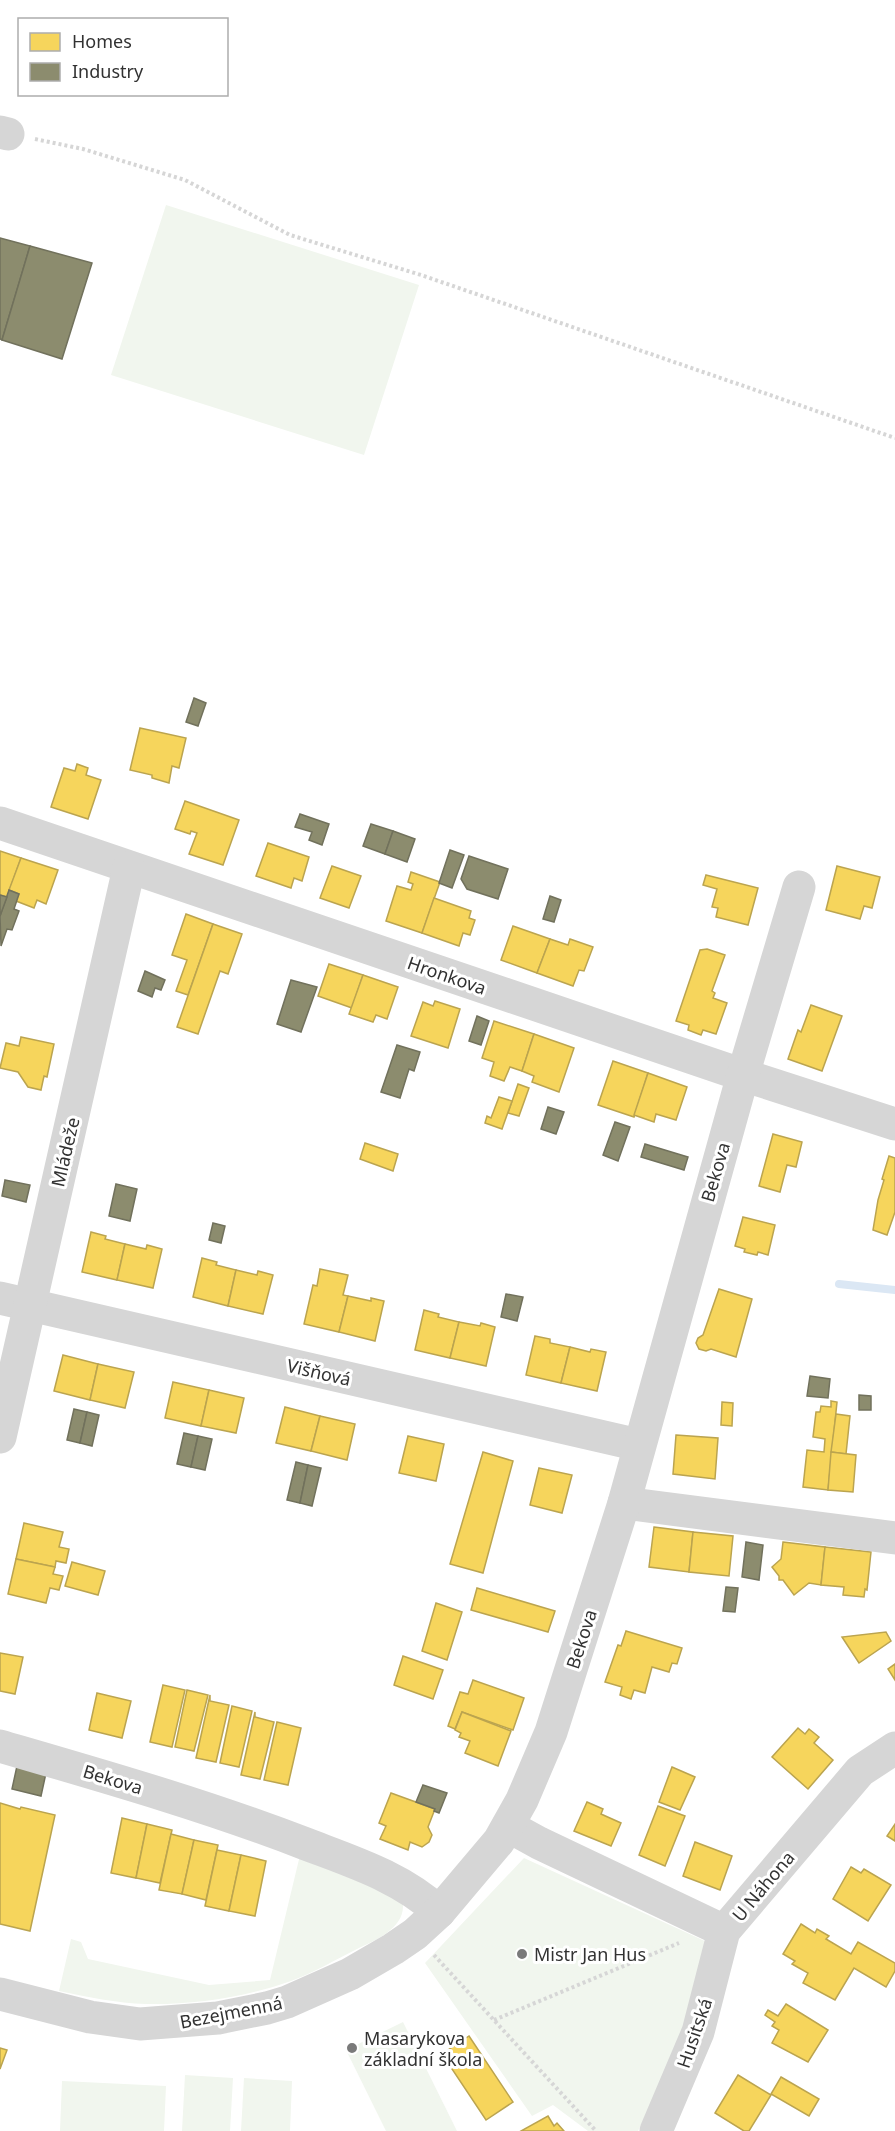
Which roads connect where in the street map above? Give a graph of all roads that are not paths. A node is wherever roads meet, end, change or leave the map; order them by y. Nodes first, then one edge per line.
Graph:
1 (0, 823) edge
2 (129, 868) junction
3 (799, 887) dead end
4 (743, 1075) junction
5 (895, 1124) edge
6 (15, 1302) edge
7 (0, 1437) edge
8 (639, 1445) junction
9 (624, 1503) junction
10 (895, 1538) edge
11 (0, 1746) edge
12 (895, 1748) edge
13 (508, 1826) junction
14 (439, 1912) junction
15 (720, 1930) junction
16 (0, 1994) edge
17 (656, 2131) edge

1 - 2 street, Hronkova
2 - 4 street, Hronkova
2 - 6 street, Mládeže
3 - 4 street, Bekova
4 - 5 street, Hronkova
4 - 8 street, Bekova
6 - 7 street, Mládeže
6 - 8 street, Višňová
8 - 9 street, Bekova
9 - 10 street
9 - 13 street, Bekova
11 - 14 street, Bekova
12 - 15 street, U Náhona
13 - 14 street, Bekova
13 - 15 street, U Náhona
14 - 16 street, Bezejmenná
15 - 17 street, Husitská

